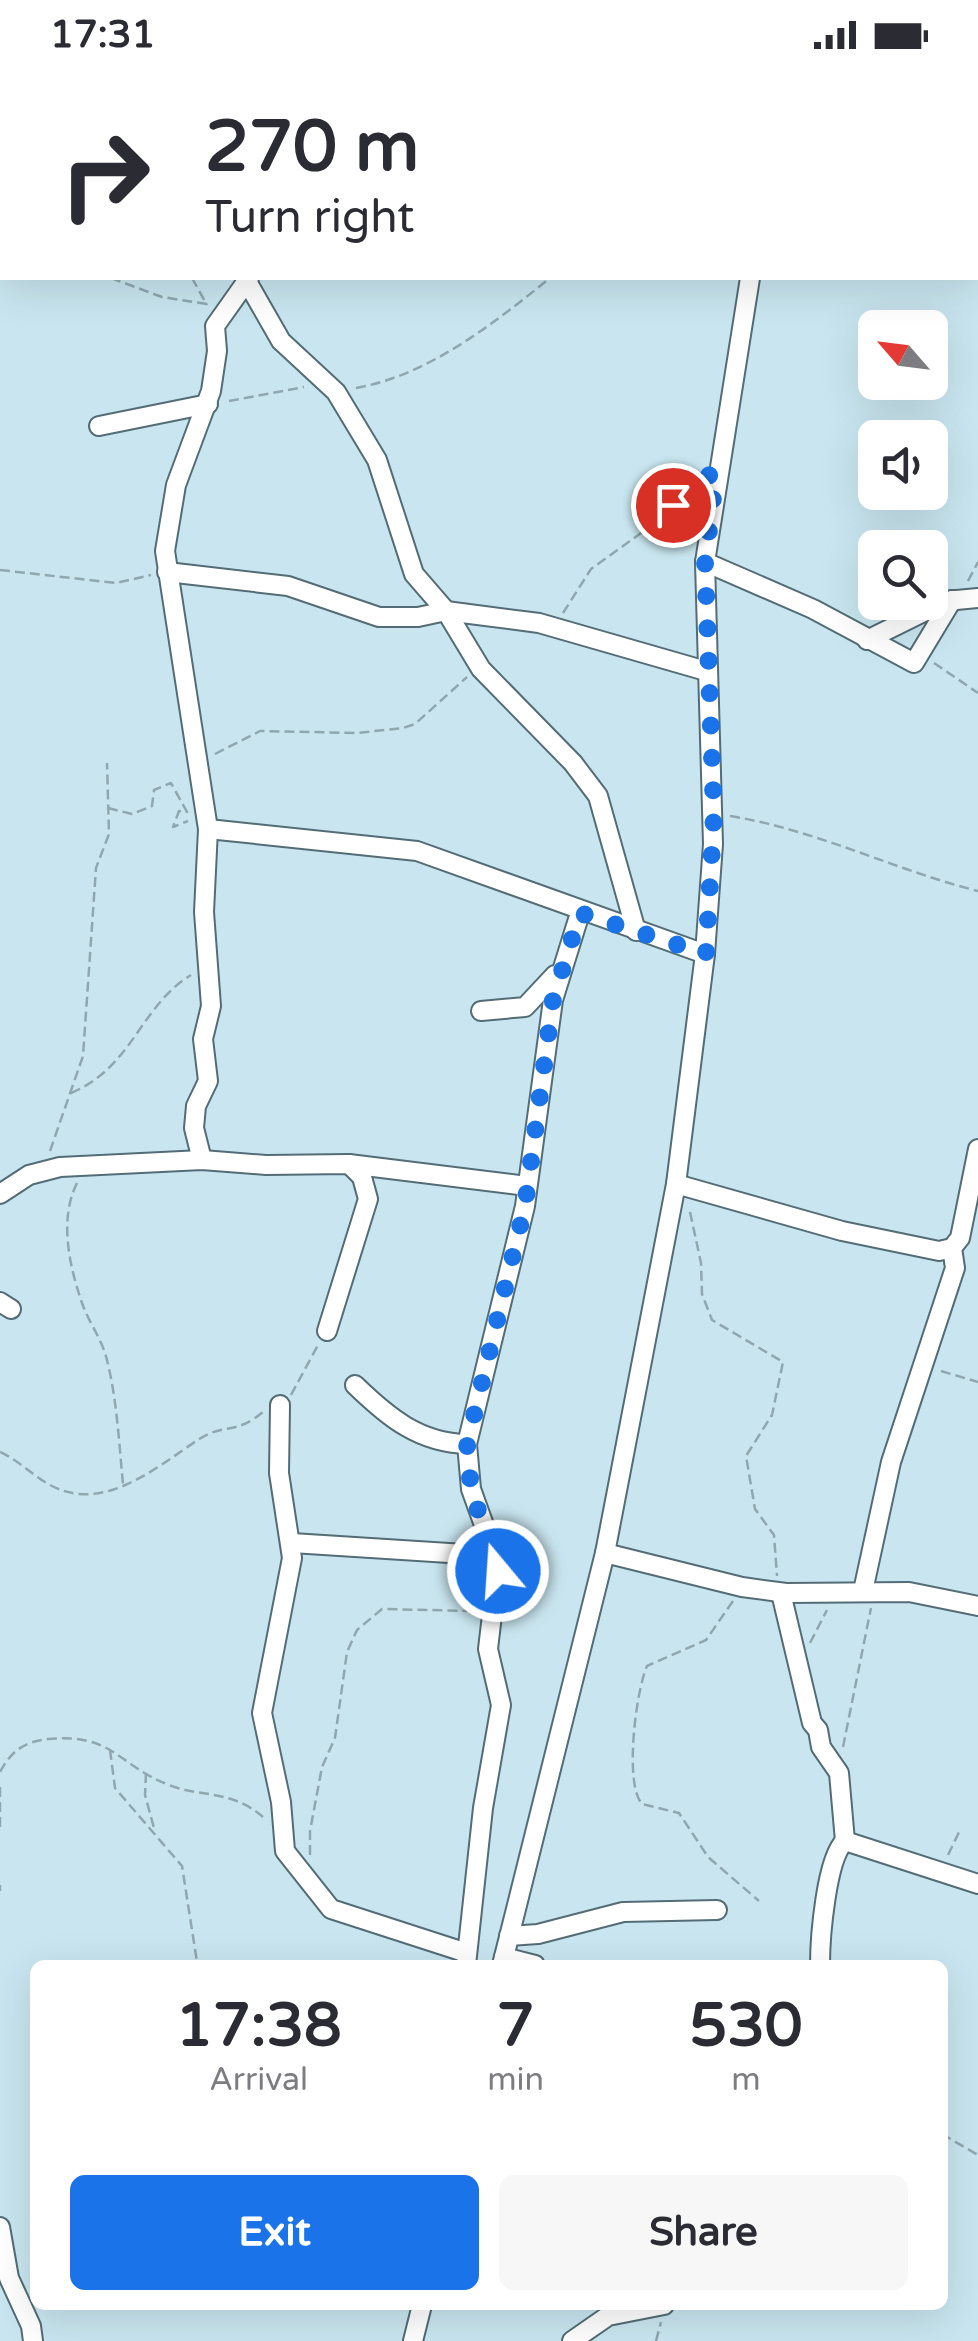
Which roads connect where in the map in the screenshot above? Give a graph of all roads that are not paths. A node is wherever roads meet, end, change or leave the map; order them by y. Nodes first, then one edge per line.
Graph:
1 (248, 280) edge
2 (750, 280) edge
3 (208, 404) junction
4 (99, 426) dead end
5 (705, 562) junction
6 (168, 572) junction
7 (978, 598) edge
8 (952, 600) junction
9 (446, 611) junction
10 (867, 640) junction
11 (706, 671) junction
12 (207, 822) junction
13 (580, 913) junction
14 (636, 931) junction
15 (706, 954) junction
16 (561, 967) junction
17 (480, 1011) dead end
18 (978, 1149) edge
19 (202, 1160) junction
20 (350, 1164) junction
21 (682, 1185) junction
22 (527, 1186) junction
23 (5, 1191) edge
24 (0, 1208) edge
25 (952, 1248) junction
26 (327, 1331) road end
27 (355, 1385) dead end
28 (280, 1405) road end
29 (467, 1444) junction
30 (292, 1543) junction
31 (605, 1553) junction
32 (496, 1556) junction
33 (869, 1591) junction
34 (779, 1593) junction
35 (978, 1606) edge
36 (845, 1841) junction
37 (978, 1884) edge
38 (717, 1910) dead end
39 (510, 1936) junction
40 (466, 1959) edge
41 (503, 1960) edge
42 (820, 1960) edge
43 (0, 2227) edge
44 (421, 2310) edge
45 (639, 2310) edge
46 (33, 2341) edge
47 (414, 2341) edge
48 (572, 2341) edge

1 - 3 street
1 - 9 street
2 - 5 street
3 - 4 street
3 - 6 street
5 - 10 street
5 - 11 street
6 - 9 street
6 - 12 street
7 - 8 street
8 - 10 street
8 - 10 street
9 - 11 street
9 - 14 street
11 - 15 street
12 - 13 street
12 - 19 street
13 - 14 street
13 - 16 street
14 - 15 street
15 - 21 street
16 - 17 street
16 - 22 street
18 - 25 street
19 - 20 street
19 - 23 street
20 - 22 street
20 - 26 street
21 - 25 street
21 - 31 street
22 - 29 street
23 - 24 street
25 - 33 street
27 - 29 street
28 - 30 street
29 - 32 street
30 - 32 street
30 - 40 street
31 - 34 street
31 - 39 street
32 - 40 street
33 - 34 street
33 - 35 street
34 - 36 street
36 - 37 street
36 - 42 street
38 - 39 street
39 - 41 street
43 - 46 street
44 - 47 street
45 - 48 street

